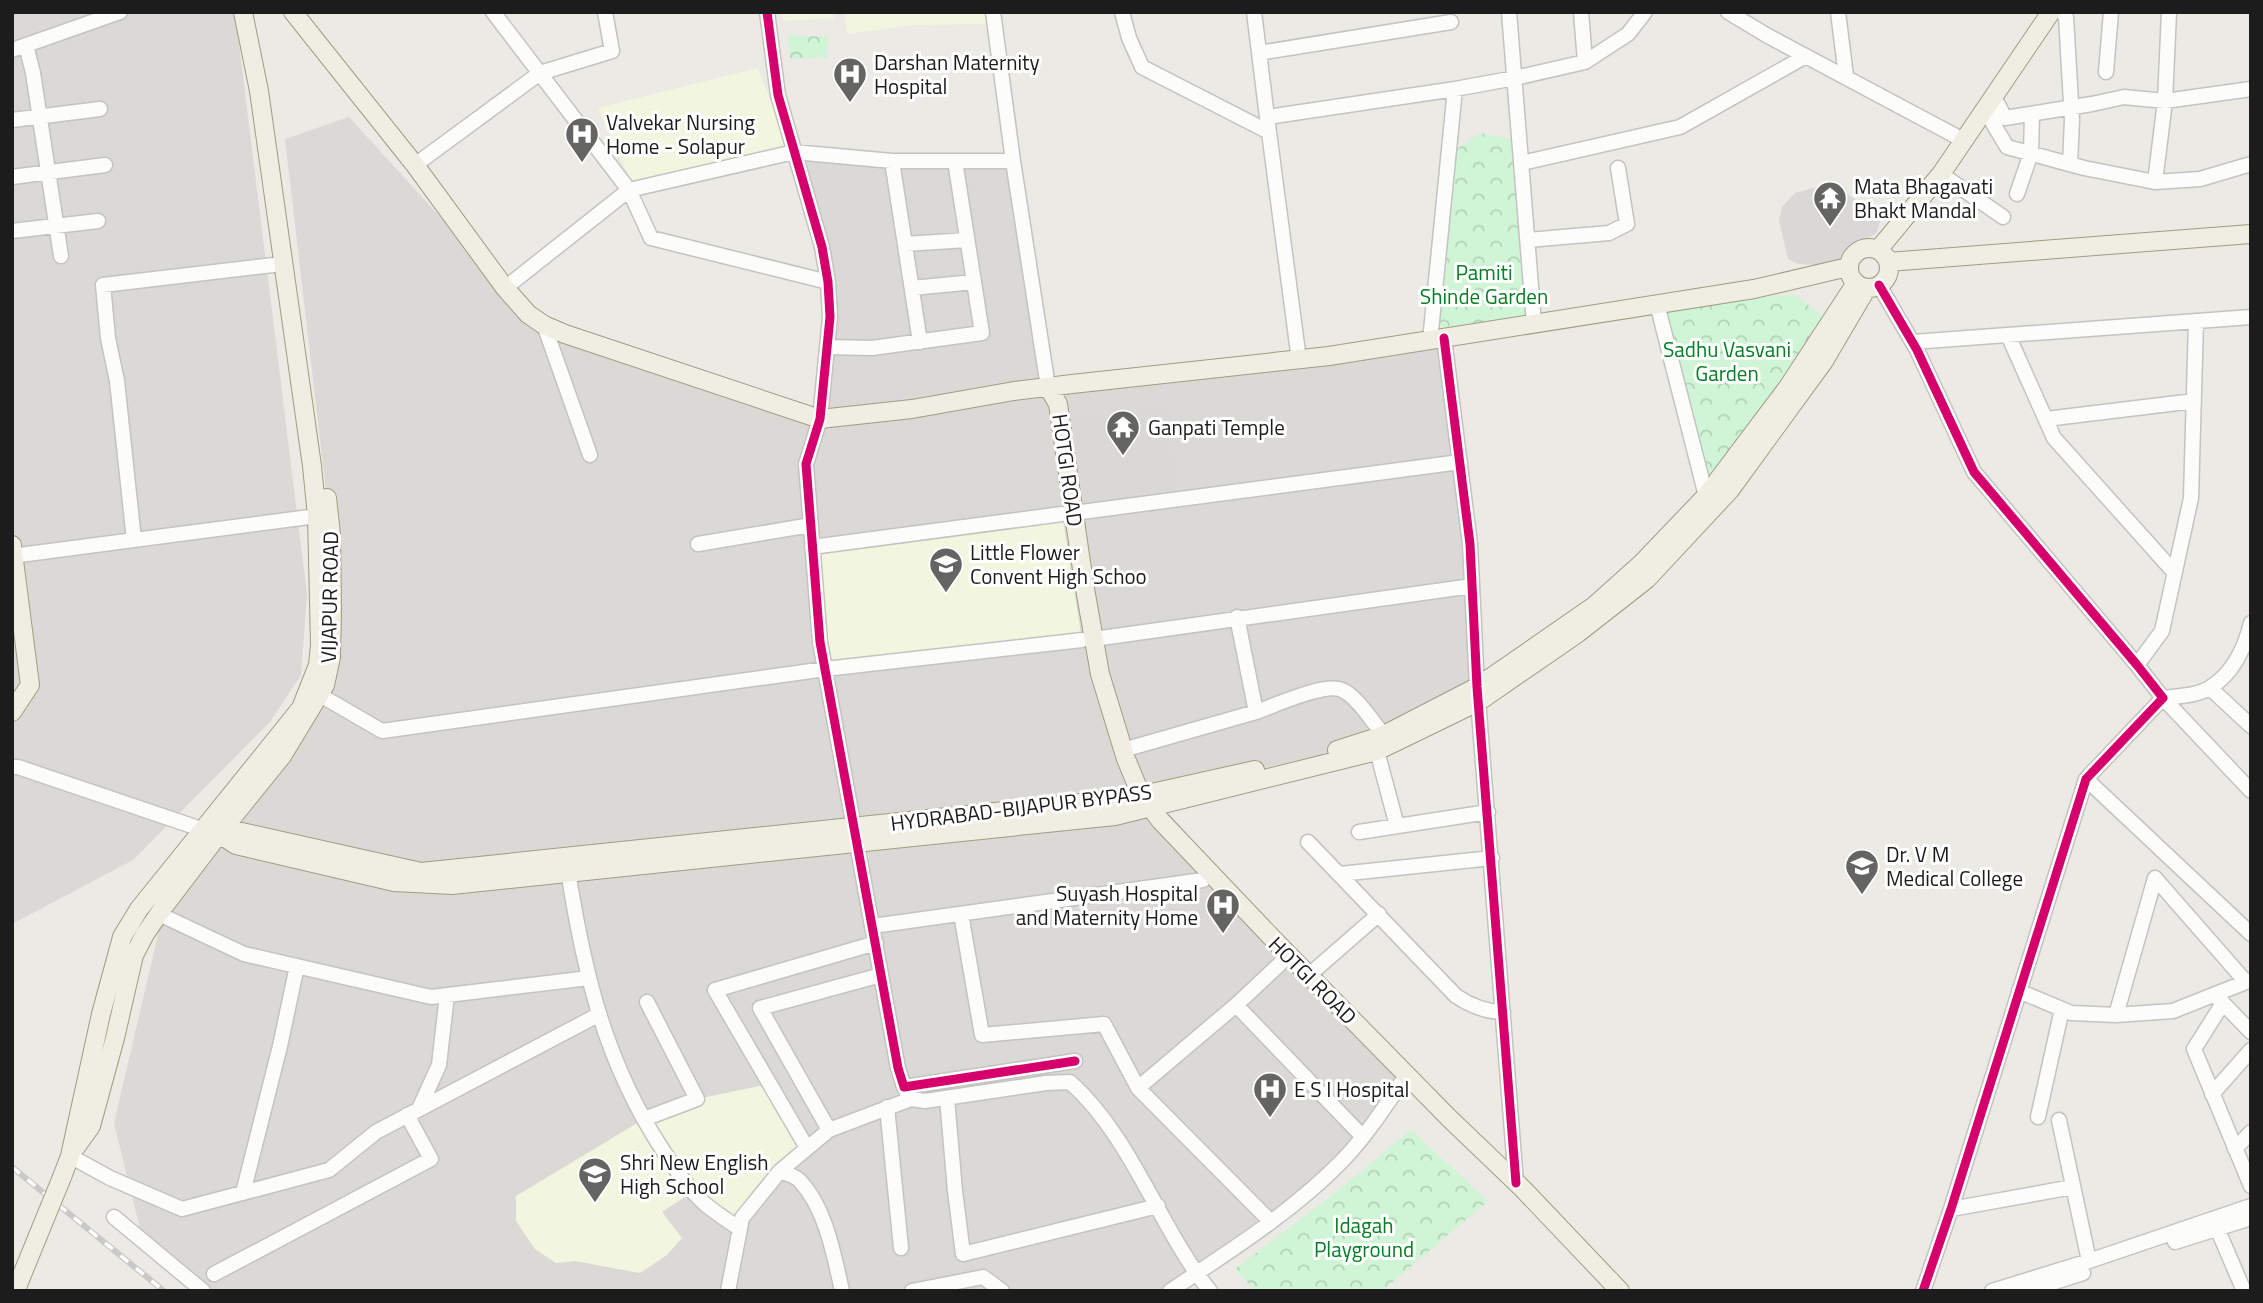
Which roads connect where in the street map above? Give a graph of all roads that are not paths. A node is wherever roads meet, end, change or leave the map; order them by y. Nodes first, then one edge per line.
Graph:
1 (120, 12) edge
2 (243, 12) edge
3 (254, 12) edge
4 (293, 12) edge
5 (493, 12) edge
6 (605, 12) edge
7 (767, 12) edge
8 (993, 12) edge
9 (1122, 12) edge
10 (1254, 12) edge
11 (1509, 12) edge
12 (1581, 12) edge
13 (1645, 12) edge
14 (1728, 12) edge
15 (1838, 12) edge
16 (2051, 12) edge
17 (2062, 12) edge
18 (2111, 12) edge
19 (2169, 12) edge
20 (1451, 22) dead end
21 (19, 48) edge
22 (1259, 54) junction
23 (1806, 56) junction
24 (1585, 62) junction
25 (2106, 72) dead end
26 (540, 73) junction
27 (1846, 76) junction
28 (1515, 78) junction
29 (1455, 89) junction
30 (2251, 89) edge
31 (2165, 101) junction
32 (1990, 104) junction
33 (2072, 108) junction
34 (100, 109) dead end
35 (2032, 115) junction
36 (40, 117) junction
37 (12, 120) edge
38 (1268, 125) junction
39 (1965, 141) junction
40 (794, 152) junction
41 (2031, 153) junction
42 (892, 161) junction
43 (955, 161) junction
44 (1013, 161) junction
45 (1522, 163) junction
46 (2070, 164) junction
47 (2251, 164) edge
48 (105, 165) dead end
49 (415, 165) junction
50 (1618, 168) dead end
51 (48, 173) junction
52 (1941, 174) junction
53 (12, 177) edge
54 (2155, 182) junction
55 (629, 190) junction
56 (2017, 194) dead end
57 (2003, 217) dead end
58 (98, 221) dead end
59 (57, 226) junction
60 (12, 231) edge
61 (2251, 234) edge
62 (967, 240) junction
63 (1528, 240) junction
64 (905, 244) junction
65 (61, 256) dead end
66 (1883, 256) junction
67 (282, 264) junction
68 (1863, 281) junction
69 (828, 282) junction
70 (974, 282) junction
71 (505, 288) junction
72 (912, 288) junction
73 (1657, 304) junction
74 (2251, 317) edge
75 (2196, 321) junction
76 (1534, 324) junction
77 (544, 325) junction
78 (2008, 335) junction
79 (1437, 339) junction
80 (920, 342) junction
81 (1913, 342) junction
82 (827, 347) junction
83 (1299, 360) junction
84 (1048, 387) junction
85 (2194, 401) junction
86 (820, 419) junction
87 (2046, 419) junction
88 (590, 455) dead end
89 (1460, 462) junction
90 (1706, 496) junction
91 (1068, 513) junction
92 (317, 516) junction
93 (811, 525) junction
94 (134, 540) junction
95 (698, 544) dead end
96 (812, 547) junction
97 (13, 553) edge
98 (2174, 572) junction
99 (1472, 586) junction
100 (1237, 617) junction
101 (2251, 623) edge
102 (1088, 639) junction
103 (2137, 664) junction
104 (825, 669) junction
105 (2210, 688) junction
106 (320, 695) junction
107 (1478, 695) junction
108 (2162, 698) junction
109 (12, 712) edge
110 (1256, 712) junction
111 (2251, 726) edge
112 (1380, 743) junction
113 (1124, 750) junction
114 (12, 767) edge
115 (2086, 779) junction
116 (2251, 791) edge
117 (1140, 803) junction
118 (1488, 812) junction
119 (1397, 827) junction
120 (212, 832) junction
121 (1359, 832) dead end
122 (854, 834) junction
123 (1308, 842) dead end
124 (1492, 858) junction
125 (568, 871) junction
126 (1340, 874) junction
127 (1203, 880) junction
128 (159, 914) junction
129 (961, 914) junction
130 (1378, 914) junction
131 (873, 926) junction
132 (2251, 934) edge
133 (876, 943) junction
134 (1283, 961) junction
135 (297, 966) junction
136 (881, 975) junction
137 (1308, 976) junction
138 (589, 978) junction
139 (2248, 981) edge
140 (2020, 991) junction
141 (447, 995) junction
142 (2219, 999) junction
143 (647, 1002) dead end
144 (1236, 1005) junction
145 (2062, 1009) junction
146 (1503, 1012) junction
147 (598, 1016) junction
148 (2116, 1016) junction
149 (2251, 1032) edge
150 (2251, 1050) edge
151 (1075, 1061) dead end
152 (1401, 1083) junction
153 (1138, 1088) junction
154 (907, 1093) junction
155 (2212, 1094) junction
156 (947, 1098) junction
157 (887, 1107) junction
158 (413, 1112) junction
159 (2038, 1117) dead end
160 (644, 1119) junction
161 (2059, 1120) dead end
162 (829, 1130) junction
163 (2251, 1132) edge
164 (1363, 1137) junction
165 (807, 1148) junction
166 (2235, 1149) junction
167 (70, 1156) junction
168 (780, 1171) junction
169 (1517, 1183) junction
170 (2073, 1186) junction
171 (2251, 1186) edge
172 (243, 1193) junction
173 (1158, 1206) junction
174 (2251, 1206) edge
175 (1951, 1209) junction
176 (114, 1217) dead end
177 (2251, 1218) edge
178 (1271, 1222) junction
179 (2216, 1224) junction
180 (740, 1229) junction
181 (901, 1248) dead end
182 (2089, 1261) junction
183 (2071, 1272) junction
184 (214, 1274) dead end
185 (1196, 1274) junction
186 (16, 1289) edge
187 (203, 1291) edge
188 (728, 1291) edge
189 (842, 1291) edge
190 (912, 1291) edge
191 (1002, 1291) edge
192 (1170, 1291) edge
193 (1210, 1291) edge
194 (1605, 1291) edge
195 (1620, 1291) edge
196 (1923, 1291) edge
197 (1992, 1291) edge
198 (2027, 1291) edge
199 (2080, 1291) edge
200 (2244, 1291) edge

1 - 21 street
2 - 67 main road, VIJAPUR ROAD
3 - 106 main road, VIJAPUR ROAD
4 - 49 main road
5 - 26 street
6 - 26 street
7 - 40 street
8 - 44 street
9 - 38 street
10 - 22 street
11 - 28 street
12 - 24 street
13 - 24 street
14 - 23 street
15 - 27 street
16 - 32 main road
17 - 33 street
18 - 25 street
19 - 31 street
20 - 22 street
21 - 36 street
22 - 38 street
23 - 27 street
23 - 45 street
24 - 28 street
26 - 49 street
26 - 55 street
27 - 39 street
28 - 29 street
28 - 45 street
29 - 38 street
29 - 79 street
30 - 31 street
31 - 33 street
31 - 54 street
32 - 35 street
32 - 39 main road
32 - 41 street
33 - 35 street
33 - 46 street
34 - 36 street
35 - 41 street
36 - 37 street
36 - 51 street
38 - 83 street
39 - 52 main road
40 - 42 street
40 - 55 street
40 - 69 street
41 - 46 street
41 - 56 street
42 - 43 street
42 - 64 street
43 - 44 street
43 - 62 street
44 - 84 street
45 - 63 street
46 - 54 street
47 - 54 street
48 - 51 street
49 - 71 main road
50 - 63 street
51 - 53 street
51 - 59 street
52 - 57 street
52 - 66 main road
55 - 69 street
55 - 71 street
58 - 59 street
59 - 60 street
59 - 65 street
61 - 66 main road
62 - 64 street
62 - 70 street
63 - 76 street
64 - 72 street
66 - 68 main road
66 - 68 main road
67 - 92 main road, VIJAPUR ROAD
67 - 94 street
68 - 73 main road
68 - 81 street
68 - 90 main road, HYDRABAD-BIJAPUR BYPASS
68 - 107 main road
69 - 82 street
70 - 72 street
70 - 80 street
71 - 77 main road
72 - 80 street
73 - 76 main road
73 - 90 street
74 - 75 street
75 - 78 street
75 - 85 street
76 - 79 main road
77 - 86 main road
77 - 88 street
78 - 81 street
78 - 87 street
79 - 83 main road
79 - 89 street
80 - 82 street
81 - 103 street
82 - 86 street
83 - 84 main road
84 - 86 main road
84 - 91 main road, HOTGI ROAD
85 - 87 street
85 - 98 street
86 - 93 street
87 - 98 street
89 - 91 street
89 - 99 street
90 - 107 main road, HYDRABAD-BIJAPUR BYPASS
91 - 96 street
91 - 102 main road, HOTGI ROAD
92 - 94 street
92 - 120 main road, VIJAPUR ROAD
93 - 95 street
93 - 96 street
94 - 97 street
96 - 104 street
97 - 109 main road
98 - 103 street
99 - 100 street
99 - 107 street
100 - 102 street
100 - 110 street
101 - 105 street
102 - 104 street
102 - 113 main road, HOTGI ROAD
102 - 117 main road, HOTGI ROAD
103 - 108 street
104 - 106 street
104 - 122 street
105 - 108 street
105 - 111 street
106 - 120 main road, VIJAPUR ROAD
107 - 112 main road, HYDRABAD-BIJAPUR BYPASS
107 - 118 street
108 - 115 street
108 - 116 street
110 - 112 street
110 - 113 street
112 - 117 main road, HYDRABAD-BIJAPUR BYPASS
112 - 119 street
113 - 117 main road, HOTGI ROAD
114 - 120 street
115 - 132 street
115 - 140 street
117 - 122 main road, HYDRABAD-BIJAPUR BYPASS
117 - 127 main road, HOTGI ROAD
117 - 137 main road, HOTGI ROAD
118 - 119 street
118 - 124 street
119 - 121 street
120 - 122 main road
120 - 125 main road
120 - 128 main road, VIJAPUR ROAD
120 - 167 main road, VIJAPUR ROAD
122 - 125 main road
122 - 131 street
123 - 126 street
124 - 126 street
124 - 146 street
125 - 138 street
126 - 130 street
127 - 129 street
127 - 134 main road, HOTGI ROAD
128 - 135 street
128 - 167 main road, VIJAPUR ROAD
129 - 131 street
129 - 153 street
130 - 137 street
130 - 146 street
131 - 133 street
133 - 136 street
133 - 165 street
134 - 144 street
134 - 152 main road, HOTGI ROAD
135 - 141 street
135 - 172 street
136 - 154 street
136 - 162 street
137 - 169 main road, HOTGI ROAD
138 - 141 street
138 - 147 street
139 - 142 street
139 - 148 street
140 - 145 street
140 - 175 street
141 - 158 street
142 - 148 street
142 - 149 street
142 - 155 street
143 - 160 street
144 - 153 street
144 - 164 street
145 - 148 street
145 - 159 street
146 - 169 street
147 - 158 street
147 - 160 street
150 - 155 street
151 - 154 street
152 - 164 street
152 - 194 main road, HOTGI ROAD
153 - 178 street
154 - 156 street
154 - 157 street
155 - 166 street
156 - 173 street
156 - 173 street
157 - 162 street
157 - 181 street
158 - 172 street
158 - 184 street
160 - 180 street
161 - 170 street
162 - 165 street
163 - 166 street
164 - 178 street
165 - 168 street
166 - 171 street
167 - 172 street
167 - 186 main road, VIJAPUR ROAD, bridge
168 - 180 street
168 - 189 street
169 - 195 main road, HOTGI ROAD
170 - 175 street
170 - 182 street
173 - 185 street
174 - 179 street
175 - 196 street
176 - 187 street
177 - 179 street
178 - 185 street
179 - 182 street
179 - 183 street
179 - 200 street
180 - 188 street
182 - 183 street
183 - 197 street
183 - 198 street
183 - 199 street
185 - 192 street
185 - 193 street
190 - 191 street

